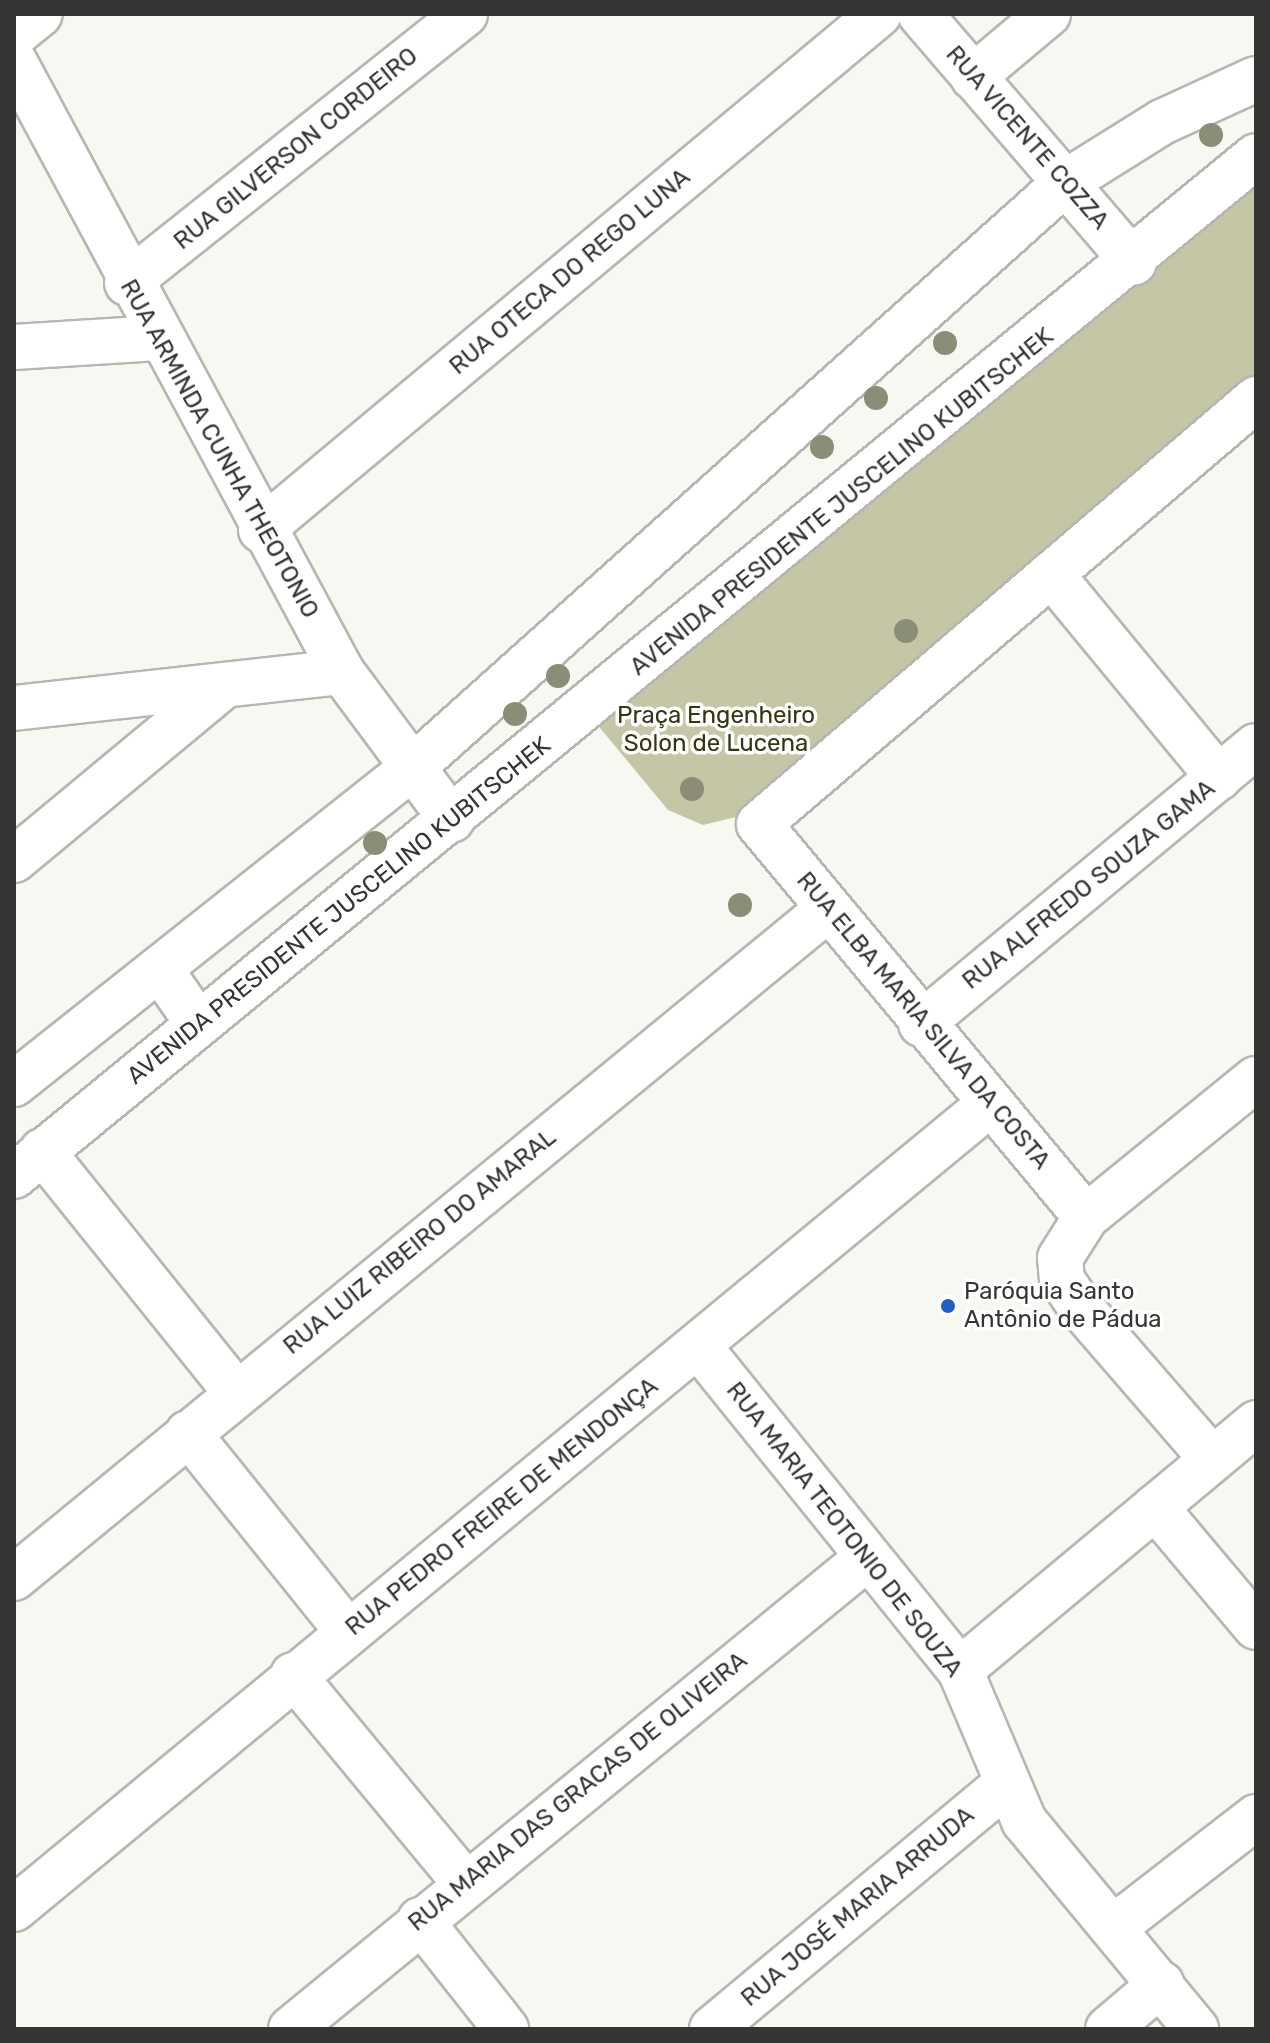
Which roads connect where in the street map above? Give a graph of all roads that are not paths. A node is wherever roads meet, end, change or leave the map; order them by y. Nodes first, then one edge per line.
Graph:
1 (40, 14) edge
2 (465, 14) edge
3 (879, 14) edge
4 (920, 14) edge
5 (1048, 14) edge
6 (14, 35) edge
7 (14, 61) edge
8 (973, 77) junction
9 (1256, 79) edge
10 (1256, 156) edge
11 (1066, 182) junction
12 (1134, 263) junction
13 (127, 283) junction
14 (158, 338) junction
15 (14, 347) edge
16 (1256, 399) edge
17 (261, 530) junction
18 (1051, 574) junction
19 (342, 672) junction
20 (225, 685) junction
21 (14, 708) edge
22 (1255, 748) edge
23 (412, 768) junction
24 (1219, 778) junction
25 (452, 820) junction
26 (14, 860) edge
27 (828, 909) junction
28 (160, 969) junction
29 (197, 1022) junction
30 (921, 1024) junction
31 (1256, 1079) edge
32 (14, 1084) edge
33 (990, 1104) junction
34 (28, 1164) edge
35 (1086, 1217) junction
36 (700, 1348) junction
37 (236, 1392) junction
38 (1256, 1423) edge
39 (188, 1433) junction
40 (1212, 1459) junction
41 (1155, 1507) junction
42 (867, 1558) junction
43 (14, 1578) edge
44 (1256, 1627) edge
45 (347, 1631) junction
46 (960, 1670) junction
47 (293, 1675) junction
48 (1005, 1785) junction
49 (1256, 1817) edge
50 (465, 1883) junction
51 (14, 1909) edge
52 (420, 1920) junction
53 (1113, 1928) junction
54 (1161, 1984) junction
55 (291, 2029) edge
56 (506, 2029) edge
57 (712, 2029) edge
58 (1108, 2029) edge
59 (1196, 2029) edge

1 - 6 street
2 - 13 street, RUA GILVERSON CORDEIRO
3 - 17 street, RUA OTECA DO REGO LUNA
4 - 8 street, RUA VICENTE COZZA
5 - 8 street
7 - 13 street, RUA ARMINDA CUNHA THEOTONIO
8 - 11 street, RUA VICENTE COZZA
9 - 11 street
10 - 12 street, AVENIDA PRESIDENTE JUSCELINO KUBITSCHEK
11 - 12 street, RUA VICENTE COZZA
11 - 23 street
12 - 25 street, AVENIDA PRESIDENTE JUSCELINO KUBITSCHEK
13 - 14 street, RUA ARMINDA CUNHA THEOTONIO
14 - 15 street
14 - 17 street, RUA ARMINDA CUNHA THEOTONIO
16 - 18 street
17 - 19 street, RUA ARMINDA CUNHA THEOTONIO
18 - 24 street
18 - 27 street, RUA ELBA MARIA SILVA DA COSTA
19 - 20 street
19 - 23 street, RUA ARMINDA CUNHA THEOTONIO
20 - 21 street
20 - 26 street
22 - 24 street, RUA ALFREDO SOUZA GAMA
23 - 25 street, RUA ARMINDA CUNHA THEOTONIO
23 - 28 street
24 - 30 street, RUA ALFREDO SOUZA GAMA
25 - 29 street, AVENIDA PRESIDENTE JUSCELINO KUBITSCHEK
27 - 30 street, RUA ELBA MARIA SILVA DA COSTA
27 - 37 street, RUA LUIZ RIBEIRO DO AMARAL
28 - 29 street
28 - 32 street
29 - 34 street, AVENIDA PRESIDENTE JUSCELINO KUBITSCHEK
30 - 33 street, RUA ELBA MARIA SILVA DA COSTA
31 - 35 street
33 - 35 street, RUA ELBA MARIA SILVA DA COSTA
33 - 36 street, RUA PEDRO FREIRE DE MENDONÇA
34 - 37 street
35 - 40 street
36 - 42 street, RUA MARIA TEOTONIO DE SOUZA
36 - 45 street, RUA PEDRO FREIRE DE MENDONÇA
37 - 39 street, RUA LUIZ RIBEIRO DO AMARAL
38 - 40 street
39 - 43 street, RUA LUIZ RIBEIRO DO AMARAL
39 - 45 street
40 - 41 street
41 - 44 street
41 - 46 street
42 - 46 street, RUA MARIA TEOTONIO DE SOUZA
42 - 50 street, RUA MARIA DAS GRACAS DE OLIVEIRA
45 - 47 street, RUA PEDRO FREIRE DE MENDONÇA
46 - 48 street, RUA MARIA TEOTONIO DE SOUZA
47 - 50 street
47 - 51 street, RUA PEDRO FREIRE DE MENDONÇA
48 - 53 street, RUA MARIA TEOTONIO DE SOUZA
48 - 57 street, RUA JOSÉ MARIA ARRUDA
49 - 53 street
50 - 52 street, RUA MARIA DAS GRACAS DE OLIVEIRA
52 - 55 street, RUA MARIA DAS GRACAS DE OLIVEIRA
52 - 56 street
53 - 54 street, RUA MARIA TEOTONIO DE SOUZA
54 - 58 street
54 - 59 street, RUA MARIA TEOTONIO DE SOUZA

